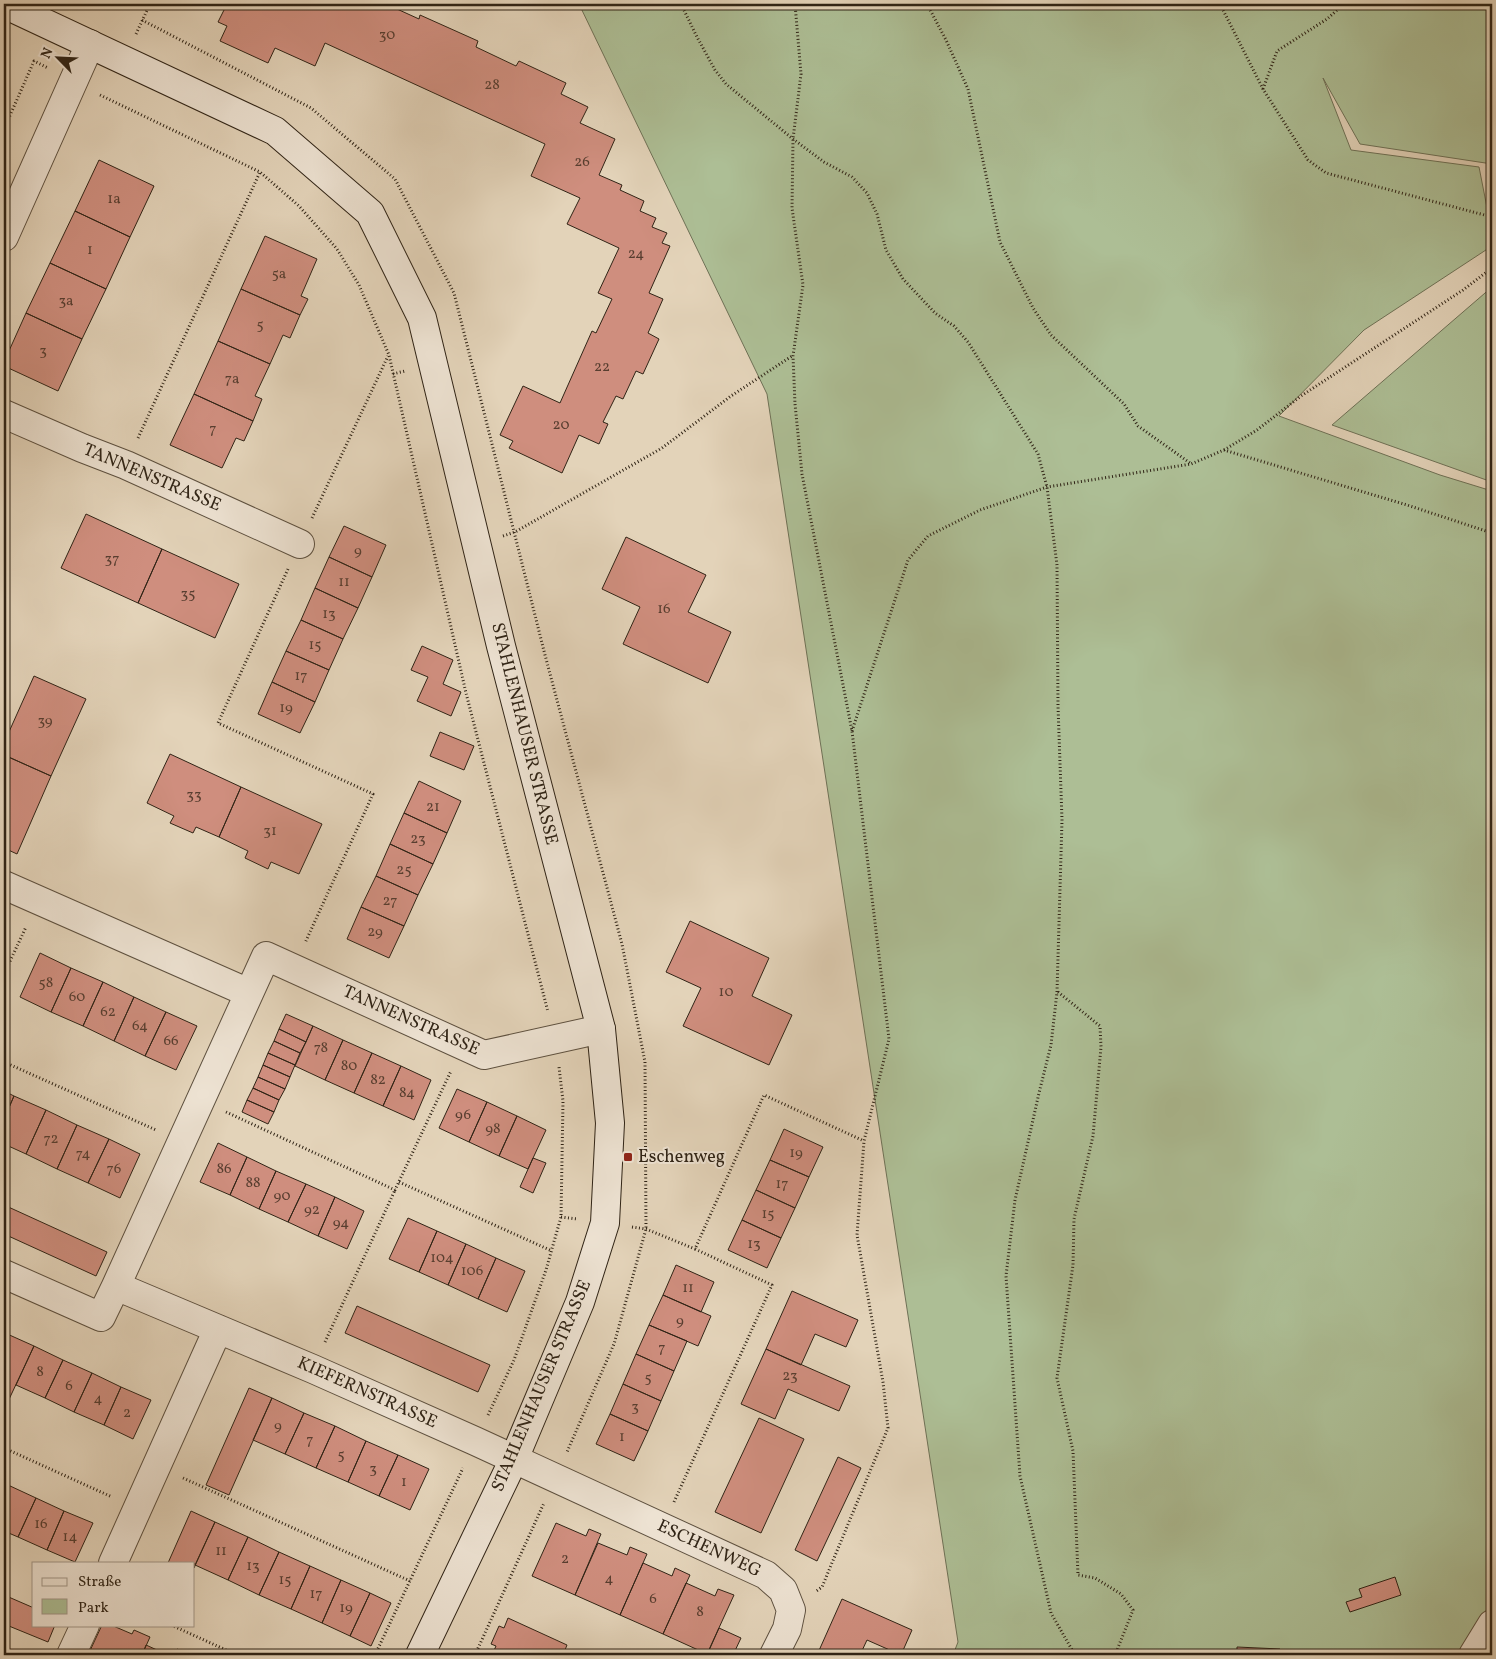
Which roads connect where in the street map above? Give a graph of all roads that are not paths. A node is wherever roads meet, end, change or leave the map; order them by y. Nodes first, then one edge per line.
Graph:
1 (4, 4) edge
2 (90, 44) junction
3 (4, 237) edge
4 (4, 414) edge
5 (300, 544) road end
6 (4, 885) edge
7 (249, 993) junction
8 (601, 1029) junction
9 (4, 1274) edge
10 (116, 1286) junction
11 (218, 1329) junction
12 (514, 1459) junction
13 (113, 1562) edge
14 (1492, 1624) edge
15 (85, 1626) edge
16 (72, 1655) edge
17 (420, 1655) edge
18 (774, 1655) edge
19 (1473, 1655) edge

1 - 2 street, STAHLENHAUSER STRASSE
2 - 3 street
2 - 8 street, STAHLENHAUSER STRASSE
4 - 5 street, TANNENSTRASSE
6 - 7 street
7 - 8 street, TANNENSTRASSE
7 - 10 street, TANNENSTRASSE
8 - 12 street, STAHLENHAUSER STRASSE
9 - 10 street
10 - 11 street, KIEFERNSTRASSE
11 - 12 street, KIEFERNSTRASSE
11 - 13 street
12 - 17 street, STAHLENHAUSER STRASSE
12 - 18 street, ESCHENWEG
14 - 19 street
15 - 16 street

